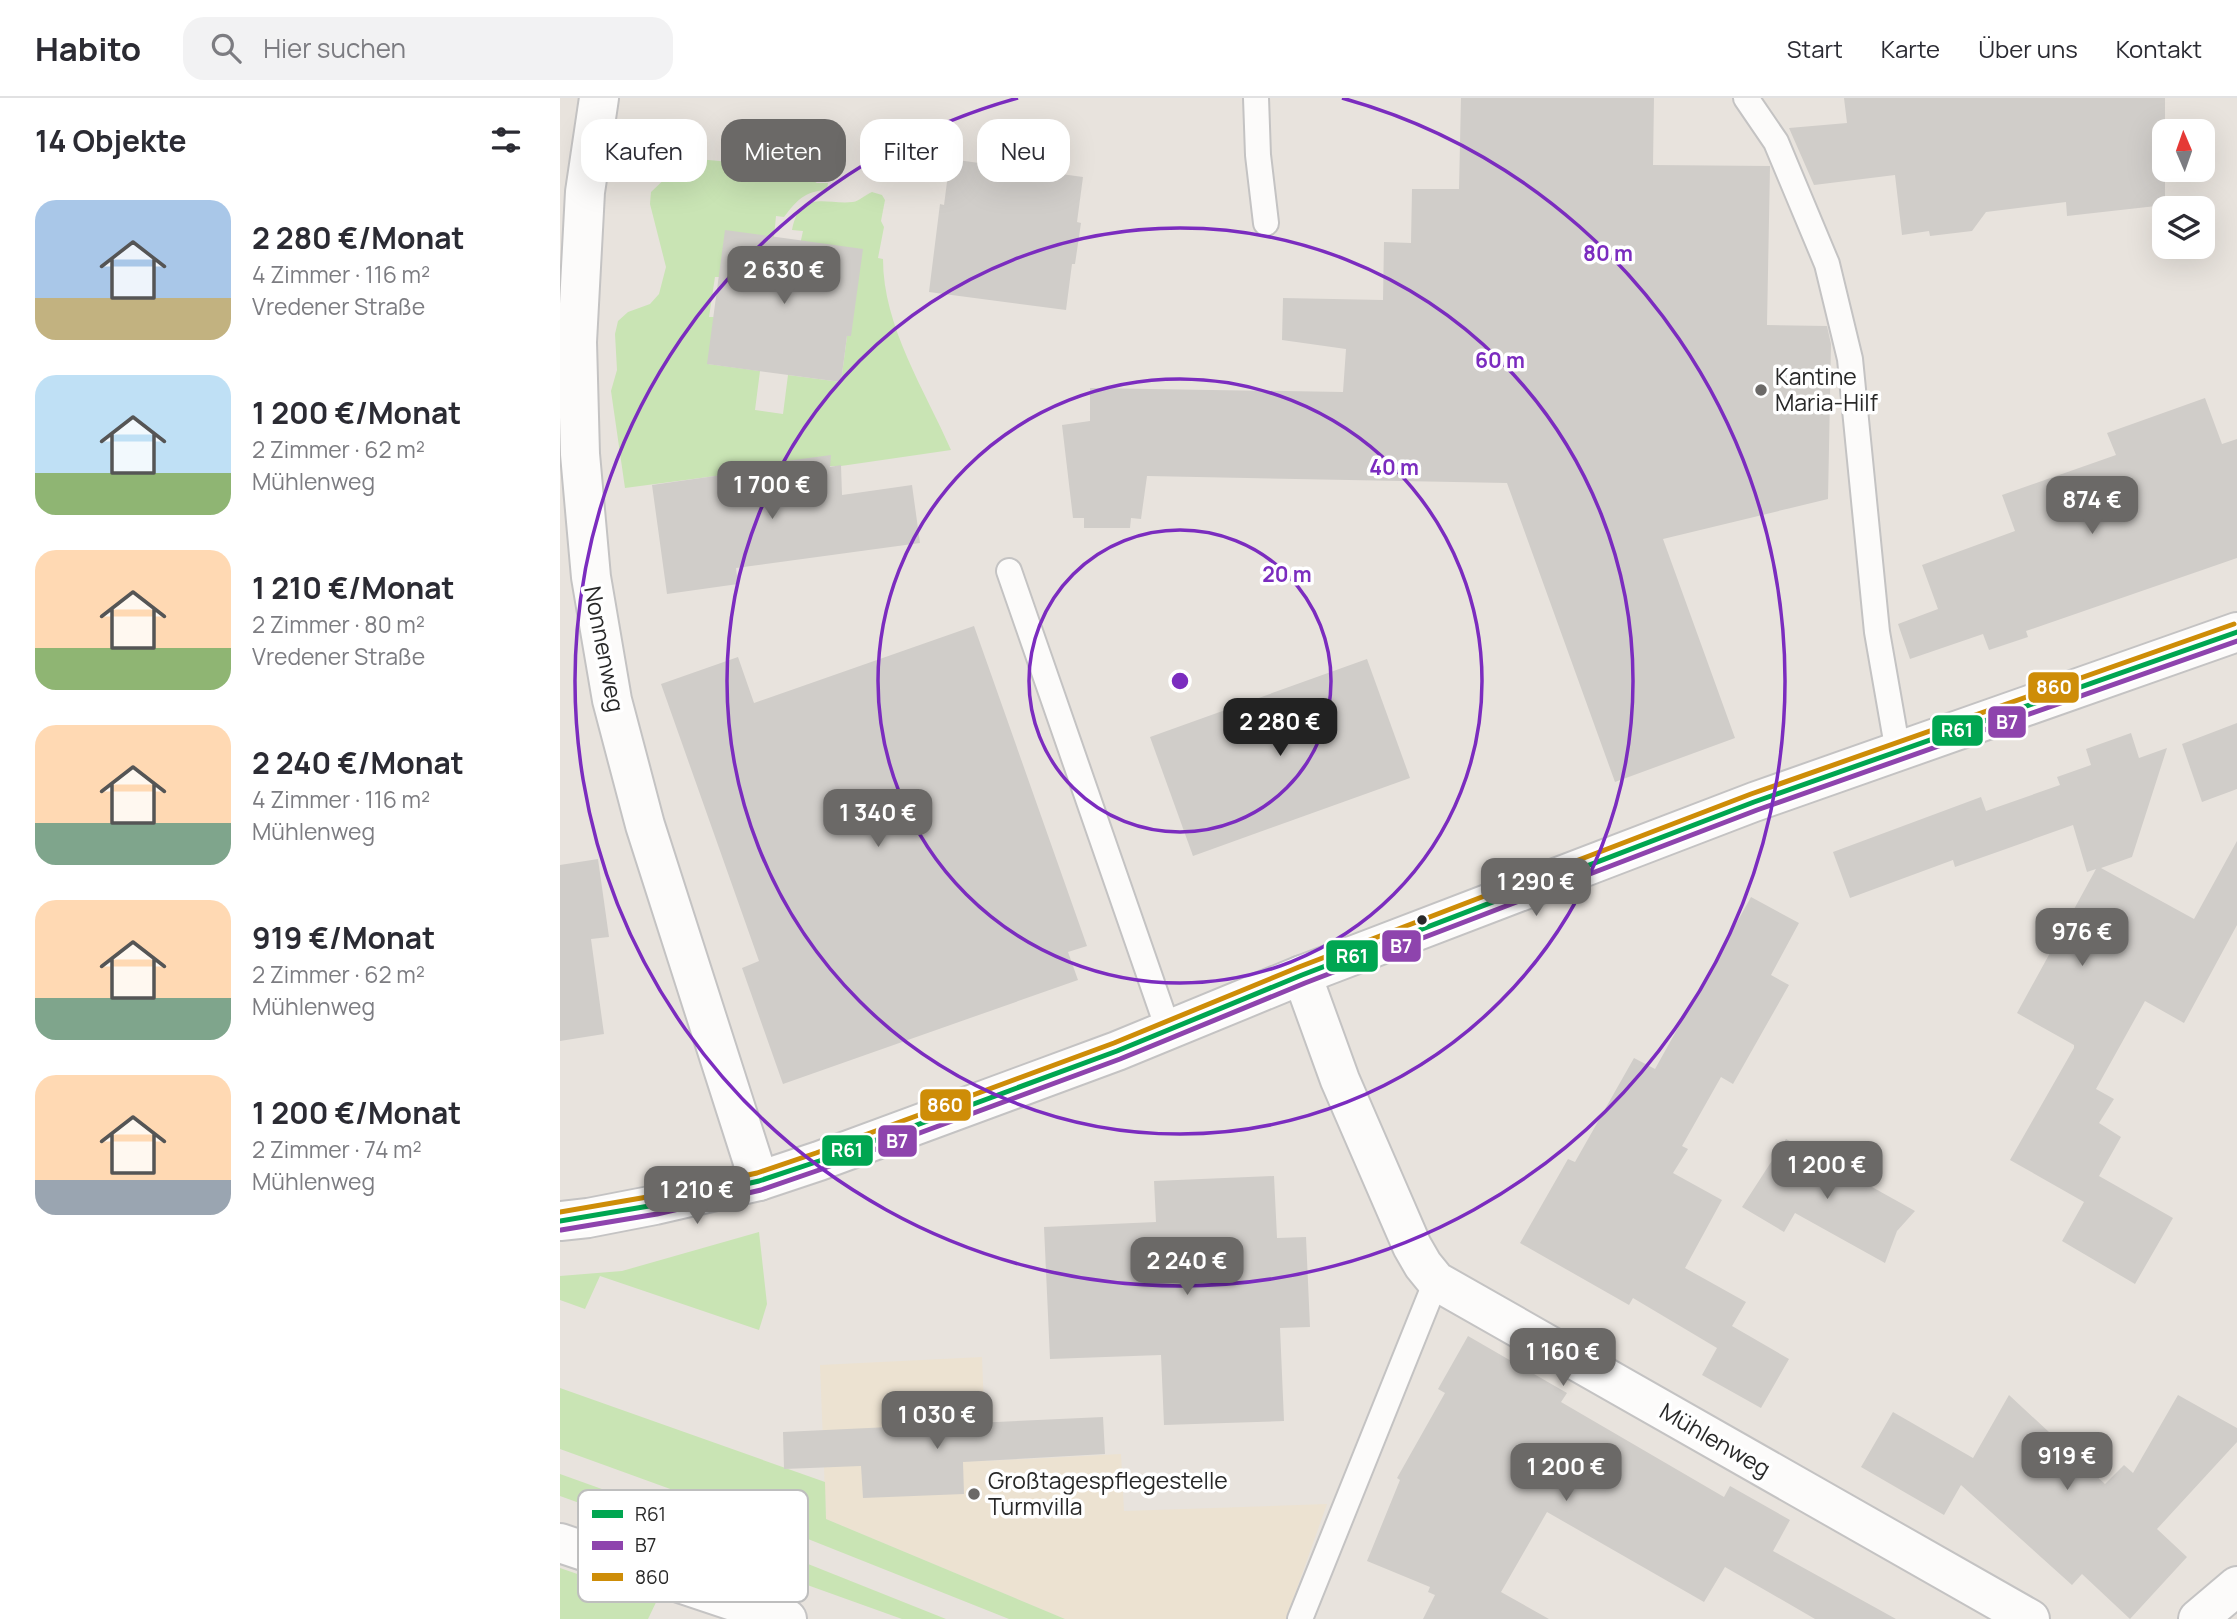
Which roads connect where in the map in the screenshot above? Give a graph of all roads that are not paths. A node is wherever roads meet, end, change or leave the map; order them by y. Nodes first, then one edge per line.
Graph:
1 (598, 98) edge
2 (1256, 98) edge
3 (1746, 98) edge
4 (1266, 223) dead end
5 (1009, 571) dead end
6 (2237, 632) edge
7 (1898, 752) junction
8 (1302, 975) junction
9 (1168, 1029) junction
10 (759, 1181) junction
11 (560, 1221) edge
12 (1436, 1281) junction
13 (560, 1543) edge
14 (578, 1549) edge
15 (2237, 1586) edge
16 (736, 1602) edge
17 (787, 1619) edge
18 (1300, 1619) edge
19 (2030, 1619) edge
20 (2198, 1619) edge

1 - 10 street, Nonnenweg
2 - 4 lane
3 - 7 lane
5 - 9 lane
6 - 7 street
7 - 8 street
8 - 9 street
8 - 12 street, Mühlenweg
9 - 10 street
10 - 11 street
12 - 18 lane
12 - 19 street, Mühlenweg
13 - 14 street
15 - 20 street
16 - 17 street

